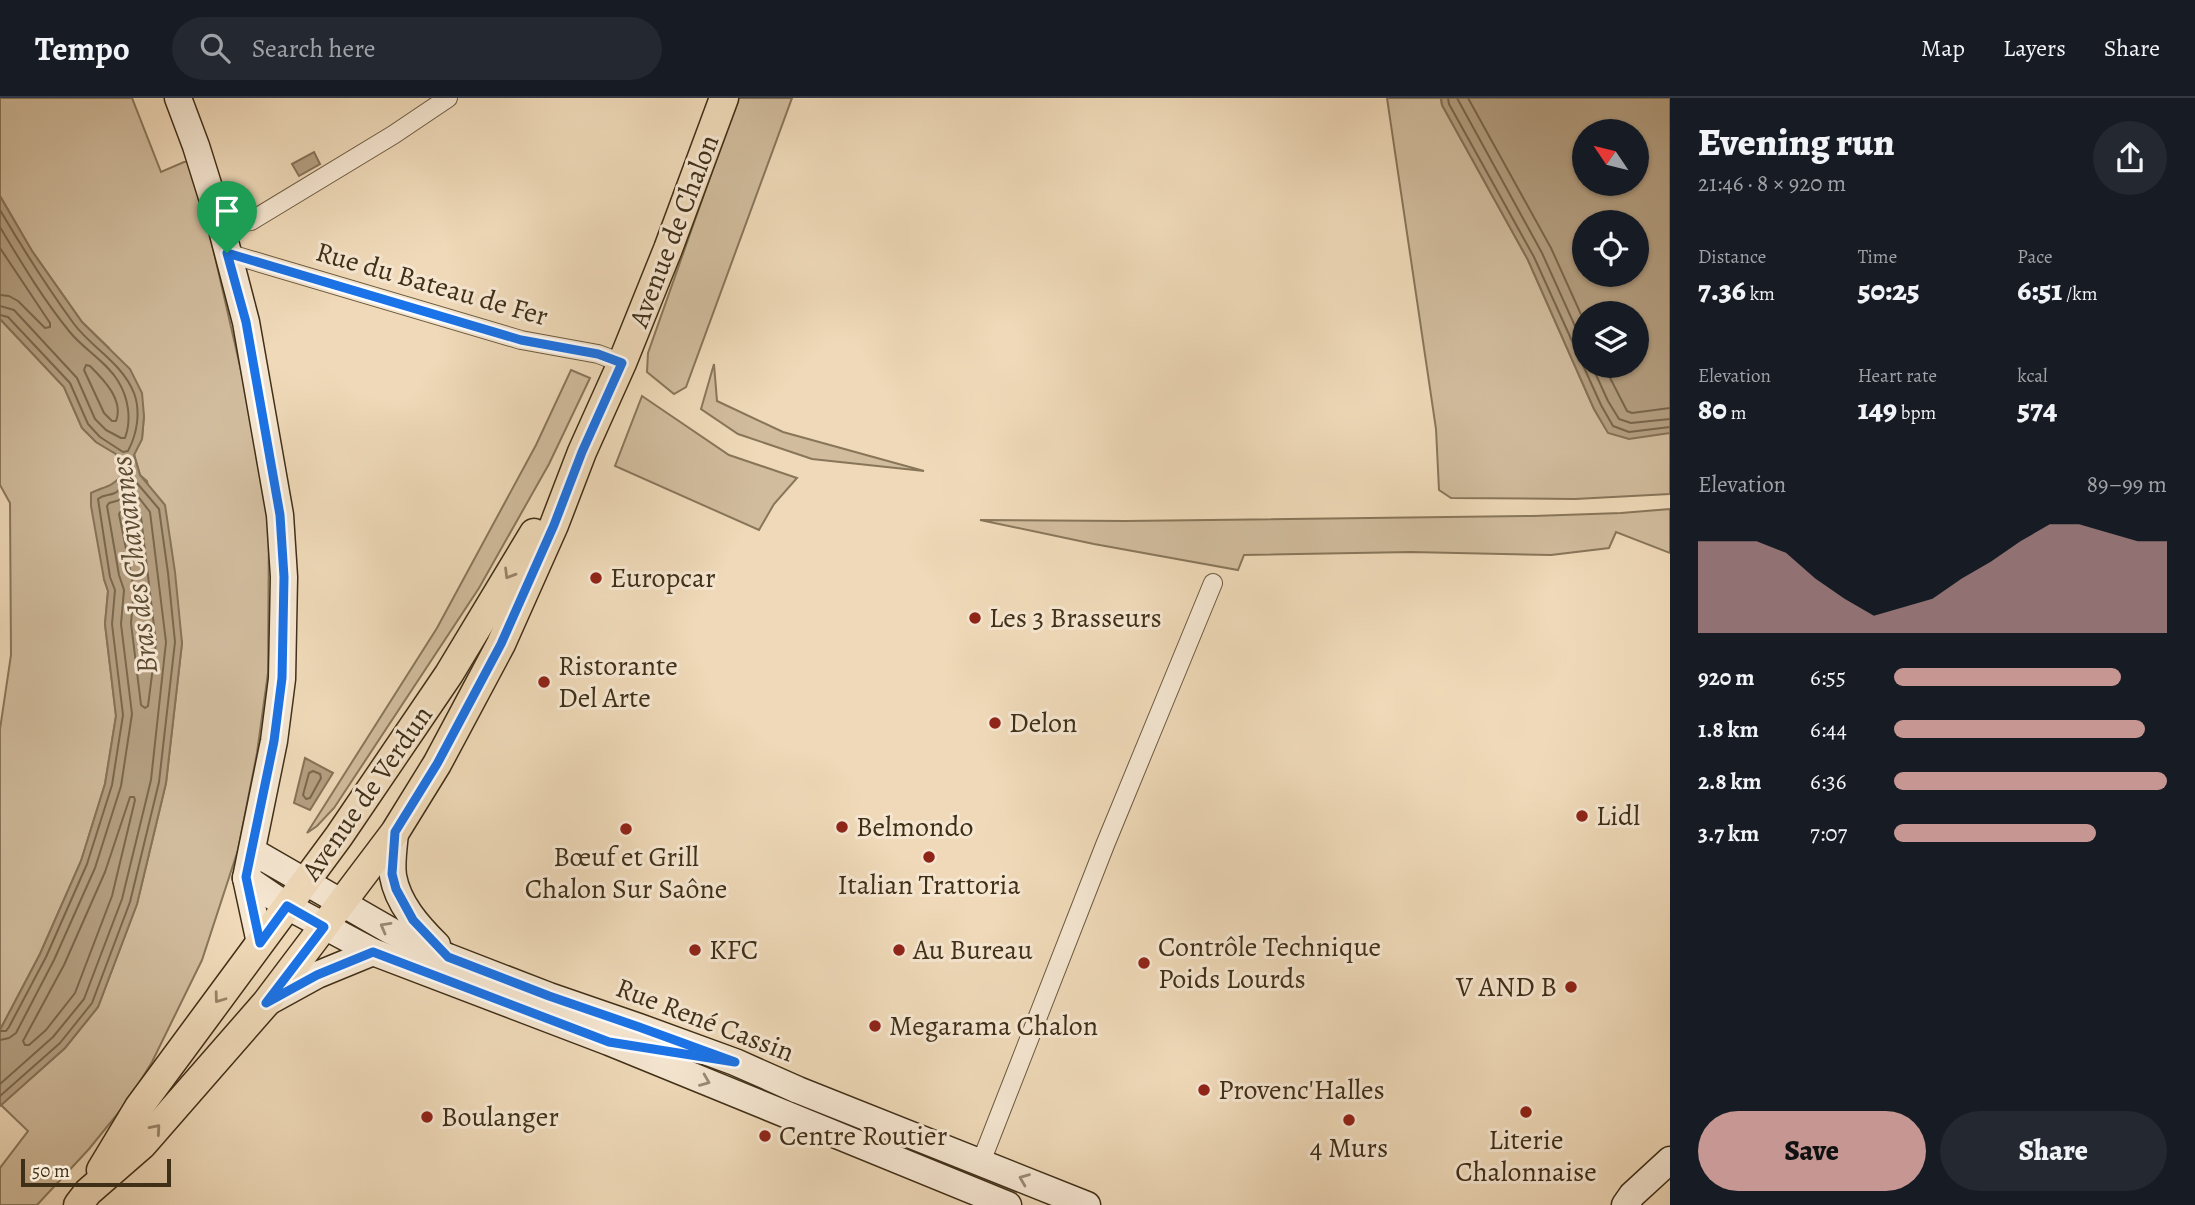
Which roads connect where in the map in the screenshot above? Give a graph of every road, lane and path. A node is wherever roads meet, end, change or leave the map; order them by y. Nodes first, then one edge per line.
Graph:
1 (178, 98) edge
2 (448, 98) edge
3 (724, 98) edge
4 (221, 226) junction
5 (230, 262) junction
6 (622, 363) junction
7 (582, 452) junction
8 (1213, 583) dead end
9 (395, 832) junction
10 (252, 851) junction
11 (246, 877) junction
12 (305, 882) junction
13 (342, 903) junction
14 (287, 906) junction
15 (324, 927) junction
16 (260, 943) junction
17 (373, 952) junction
18 (448, 957) junction
19 (266, 1003) junction
20 (609, 1042) junction
21 (735, 1062) junction
22 (884, 1155) junction
23 (981, 1161) junction
24 (83, 1199) edge
25 (1008, 1205) edge
26 (1087, 1205) edge
27 (1625, 1205) edge
28 (1644, 1205) edge

1 - 4 main road
2 - 4 street
3 - 6 main road, Avenue de Chalon
4 - 5 main road
5 - 6 street, Rue du Bateau de Fer
5 - 10 main road
6 - 7 main road, Avenue de Verdun
7 - 9 main road, Avenue de Verdun
7 -> 12 main road, Avenue de Verdun
8 - 23 street
9 - 13 main road, Avenue de Verdun
9 - 18 main road
10 - 11 main road
10 - 12 main road, Rue René Cassin
11 - 14 main road, Rue René Cassin
11 - 16 main road
12 - 13 main road, Rue René Cassin
12 - 14 main road, Avenue de Verdun
13 - 15 main road, Avenue de Verdun
18 -> 13 main road, Rue René Cassin
14 - 15 main road, Rue René Cassin
14 - 16 main road, Avenue de Verdun
15 - 17 main road, Rue René Cassin
15 - 19 main road, Avenue de Verdun
16 -> 24 main road, Avenue de Verdun
17 - 19 main road
17 - 20 main road, Rue René Cassin
18 - 21 main road, Rue René Cassin
24 -> 19 main road, Avenue de Verdun
20 - 21 main road
20 -> 22 main road, Rue René Cassin
21 - 23 main road, Rue René Cassin
22 - 23 main road
22 - 25 main road, Rue René Cassin
26 -> 23 main road, Rue René Cassin
27 - 28 main road

